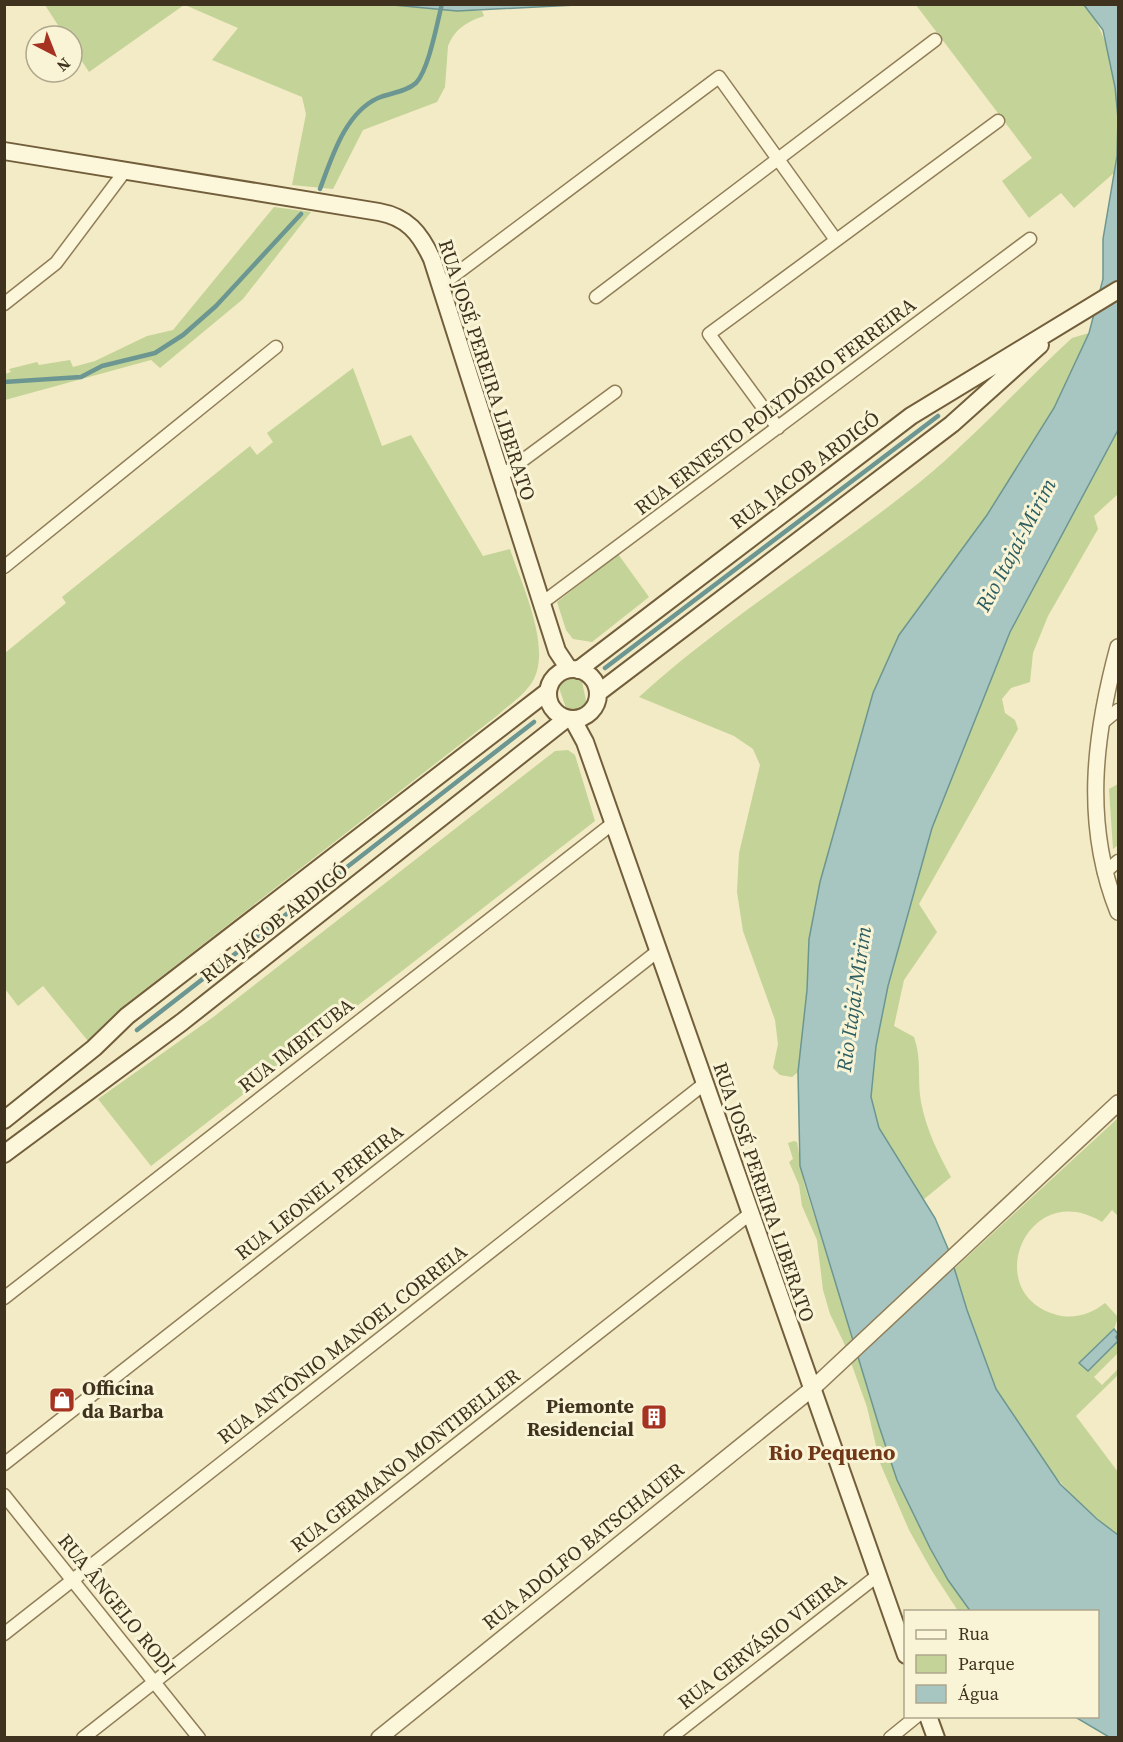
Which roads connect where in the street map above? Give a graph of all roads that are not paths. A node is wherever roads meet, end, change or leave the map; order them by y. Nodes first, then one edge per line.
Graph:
1 (935, 40) dead end
2 (998, 121) dead end
3 (4, 151) edge
4 (778, 159) junction
5 (125, 171) junction
6 (1030, 239) dead end
7 (836, 240) junction
8 (440, 286) junction
9 (1119, 290) edge
10 (596, 297) dead end
11 (4, 304) edge
12 (1068, 320) junction
13 (276, 347) dead end
14 (615, 392) dead end
15 (778, 428) junction
16 (500, 477) junction
17 (4, 567) edge
18 (542, 603) junction
19 (1119, 647) edge
20 (557, 651) junction
21 (574, 669) junction
22 (550, 685) junction
23 (598, 693) junction
24 (1119, 710) edge
25 (589, 714) junction
26 (570, 719) junction
27 (1102, 723) junction
28 (585, 742) junction
29 (612, 824) junction
30 (1119, 861) edge
31 (1104, 873) junction
32 (1119, 912) edge
33 (658, 951) junction
34 (704, 1084) junction
35 (1119, 1103) edge
36 (4, 1120) edge
37 (4, 1154) edge
38 (751, 1213) junction
39 (4, 1298) edge
40 (813, 1388) junction
41 (4, 1464) edge
42 (4, 1495) edge
43 (877, 1576) junction
44 (73, 1580) junction
45 (4, 1634) edge
46 (904, 1650) edge
47 (154, 1681) junction
48 (914, 1718) edge
49 (929, 1718) edge
50 (82, 1737) edge
51 (199, 1737) edge
52 (379, 1737) edge
53 (670, 1737) edge
54 (890, 1737) edge
55 (936, 1737) edge

1 - 4 street
2 - 7 street
3 - 5 main road, RUA JOSÉ PEREIRA LIBERATO
4 - 7 street
4 - 8 street
4 - 10 street
5 - 8 main road, RUA JOSÉ PEREIRA LIBERATO
5 - 11 street
6 - 15 street, RUA ERNESTO POLYDÓRIO FERREIRA
7 - 15 street
8 - 16 main road, RUA JOSÉ PEREIRA LIBERATO
9 - 12 main road, RUA JACOB ARDIGÓ
12 - 21 main road, RUA JACOB ARDIGÓ
12 - 23 main road, RUA JACOB ARDIGÓ
13 - 17 street
14 - 16 street
15 - 18 street, RUA ERNESTO POLYDÓRIO FERREIRA
16 - 18 main road, RUA JOSÉ PEREIRA LIBERATO
18 - 20 main road, RUA JOSÉ PEREIRA LIBERATO
19 - 27 street
20 - 21 main road, RUA JOSÉ PEREIRA LIBERATO
20 - 22 main road, RUA JOSÉ PEREIRA LIBERATO
21 - 22 main road
21 - 23 main road
22 - 26 main road
22 - 36 main road, RUA JACOB ARDIGÓ
23 - 25 main road
24 - 27 street
25 - 26 main road
25 - 28 main road, RUA JOSÉ PEREIRA LIBERATO
26 - 28 main road, RUA JOSÉ PEREIRA LIBERATO
26 - 37 main road, RUA JACOB ARDIGÓ
27 - 31 street
28 - 29 main road, RUA JOSÉ PEREIRA LIBERATO
29 - 33 main road, RUA JOSÉ PEREIRA LIBERATO
29 - 39 street, RUA IMBITUBA
30 - 31 street
31 - 32 street
33 - 34 main road, RUA JOSÉ PEREIRA LIBERATO
33 - 41 street, RUA LEONEL PEREIRA
34 - 38 main road, RUA JOSÉ PEREIRA LIBERATO
34 - 44 street, RUA ANTÔNIO MANOEL CORREIA
35 - 40 street, RUA ADOLFO BATSCHAUER
38 - 40 main road, RUA JOSÉ PEREIRA LIBERATO
38 - 47 street, RUA GERMANO MONTIBELLER
40 - 43 main road, RUA JOSÉ PEREIRA LIBERATO
40 - 52 street, RUA ADOLFO BATSCHAUER
42 - 44 street, RUA ÂNGELO RODI
43 - 46 main road, RUA JOSÉ PEREIRA LIBERATO
43 - 53 street, RUA GERVÁSIO VIEIRA
44 - 45 street, RUA ANTÔNIO MANOEL CORREIA
44 - 47 street, RUA ÂNGELO RODI
47 - 50 street, RUA GERMANO MONTIBELLER
47 - 51 street, RUA ÂNGELO RODI
48 - 54 street
49 - 55 main road

